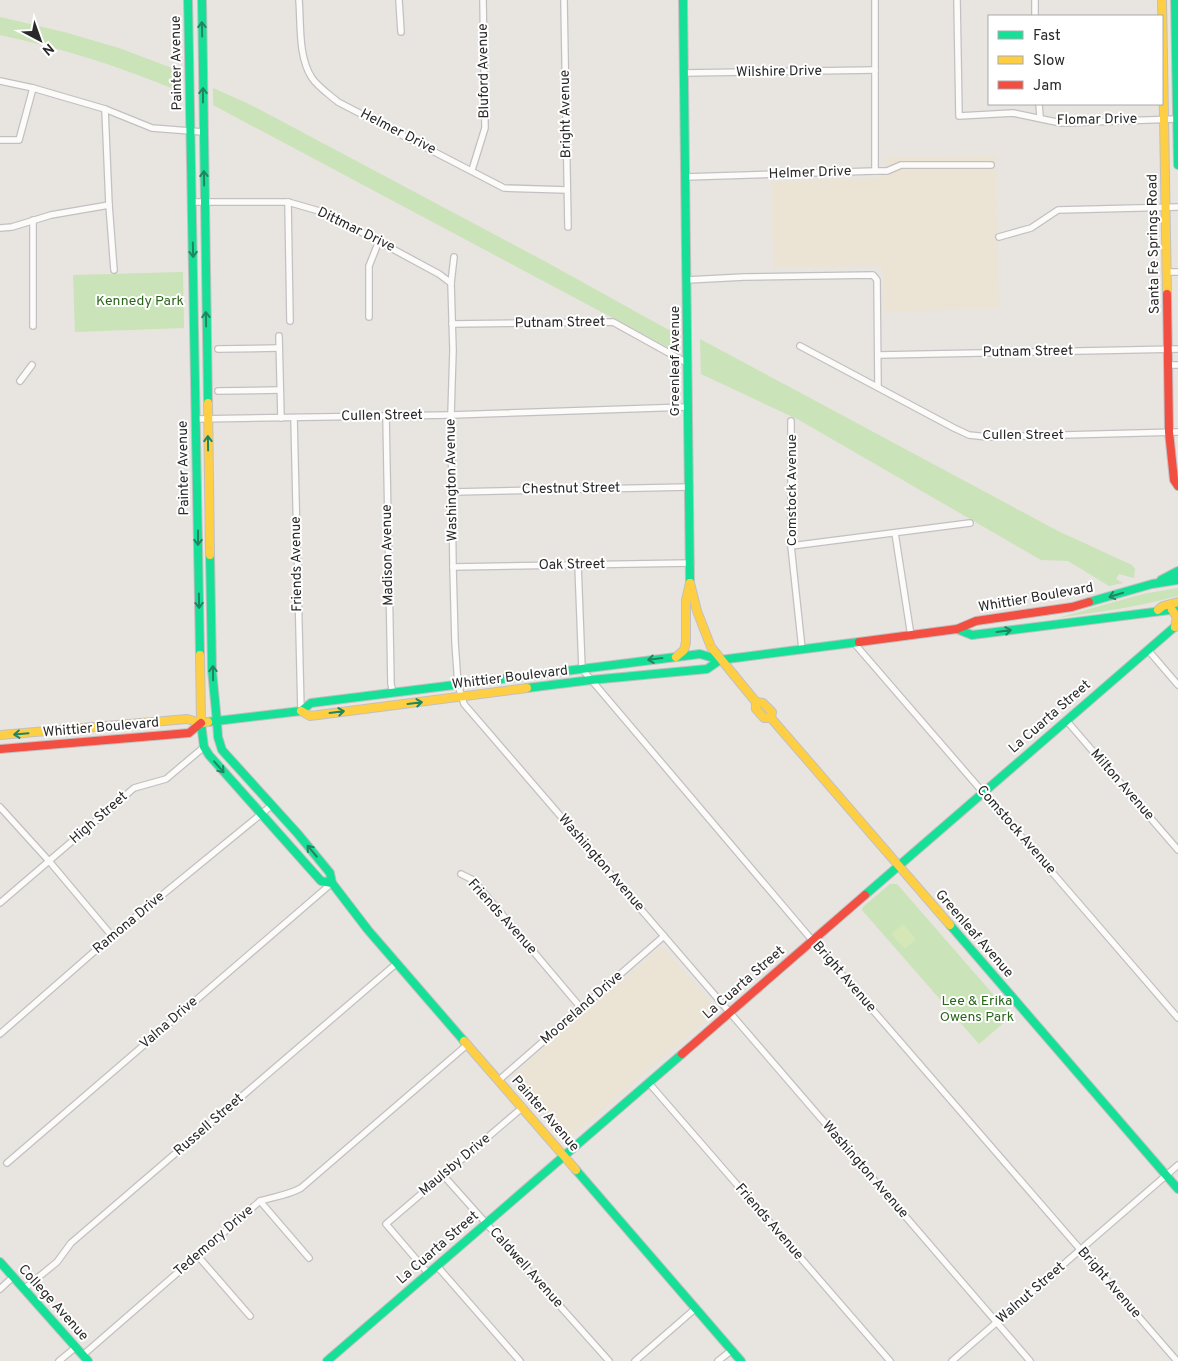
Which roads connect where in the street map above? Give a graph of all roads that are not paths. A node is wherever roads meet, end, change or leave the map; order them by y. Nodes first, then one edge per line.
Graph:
1 (188, 0) edge
2 (202, 0) edge
3 (300, 0) edge
4 (400, 0) edge
5 (482, 0) edge
6 (564, 0) edge
7 (683, 0) edge
8 (875, 0) edge
9 (957, 0) edge
10 (1034, 0) edge
11 (1162, 0) edge
12 (1175, 0) edge
13 (1035, 15) edge
14 (1162, 15) edge
15 (400, 32) dead end
16 (1177, 32) edge
17 (1163, 36) edge
18 (875, 70) junction
19 (1164, 71) junction
20 (684, 73) junction
21 (1178, 73) edge
22 (0, 81) edge
23 (33, 88) junction
24 (1039, 105) edge
25 (105, 109) junction
26 (1040, 118) junction
27 (1165, 118) junction
28 (1177, 119) edge
29 (190, 131) junction
30 (203, 132) junction
31 (0, 140) edge
32 (991, 165) dead end
33 (1178, 165) edge
34 (472, 170) junction
35 (875, 171) junction
36 (685, 177) junction
37 (567, 190) junction
38 (204, 201) junction
39 (192, 202) junction
40 (288, 202) junction
41 (109, 205) junction
42 (1167, 207) junction
43 (1178, 207) edge
44 (33, 220) junction
45 (568, 227) dead end
46 (0, 228) edge
47 (999, 237) dead end
48 (379, 241) junction
49 (454, 257) dead end
50 (114, 270) dead end
51 (1168, 272) junction
52 (1178, 272) edge
53 (687, 280) junction
54 (451, 283) junction
55 (369, 317) dead end
56 (290, 321) dead end
57 (452, 324) junction
58 (33, 326) dead end
59 (279, 336) dead end
60 (800, 346) dead end
61 (279, 348) junction
62 (218, 349) dead end
63 (1168, 349) junction
64 (1178, 349) edge
65 (878, 354) junction
66 (688, 363) junction
67 (1178, 365) edge
68 (32, 366) dead end
69 (1169, 366) junction
70 (20, 381) dead end
71 (878, 386) junction
72 (280, 390) junction
73 (218, 391) dead end
74 (688, 407) junction
75 (386, 416) junction
76 (451, 416) junction
77 (281, 418) junction
78 (294, 418) junction
79 (196, 420) junction
80 (207, 420) junction
81 (791, 421) dead end
82 (1169, 432) junction
83 (1178, 432) edge
84 (197, 456) junction
85 (1178, 486) edge
86 (690, 487) junction
87 (453, 492) junction
88 (209, 494) junction
89 (970, 524) dead end
90 (895, 533) junction
91 (792, 546) junction
92 (691, 563) junction
93 (578, 565) junction
94 (453, 566) junction
95 (1178, 570) edge
96 (1178, 580) edge
97 (690, 583) junction
98 (1152, 584) junction
99 (1176, 605) edge
100 (1176, 626) edge
101 (957, 630) junction
102 (911, 636) junction
103 (854, 643) junction
104 (802, 649) junction
105 (1148, 650) junction
106 (676, 657) junction
107 (720, 660) junction
108 (582, 669) junction
109 (591, 680) junction
110 (458, 685) junction
111 (1178, 685) edge
112 (393, 693) junction
113 (462, 697) junction
114 (301, 711) junction
115 (1066, 720) junction
116 (217, 722) junction
117 (201, 723) junction
118 (0, 736) edge
119 (204, 747) junction
120 (0, 748) edge
121 (983, 792) junction
122 (271, 806) junction
123 (0, 807) edge
124 (261, 815) junction
125 (1178, 850) edge
126 (49, 861) junction
127 (898, 866) junction
128 (461, 874) dead end
129 (332, 883) junction
130 (0, 903) edge
131 (112, 936) junction
132 (664, 936) junction
133 (812, 940) junction
134 (397, 963) junction
135 (581, 1008) junction
136 (729, 1012) junction
137 (1178, 1018) edge
138 (0, 1034) edge
139 (468, 1044) junction
140 (499, 1080) junction
141 (648, 1082) junction
142 (523, 1107) junction
143 (565, 1156) junction
144 (6, 1163) dead end
145 (1178, 1165) edge
146 (443, 1175) junction
147 (1166, 1176) junction
148 (1178, 1189) edge
149 (260, 1201) junction
150 (486, 1223) junction
151 (1081, 1250) junction
152 (197, 1255) junction
153 (309, 1258) dead end
154 (0, 1262) edge
155 (437, 1266) junction
156 (428, 1273) junction
157 (14, 1277) junction
158 (0, 1289) edge
159 (24, 1289) junction
160 (696, 1308) junction
161 (250, 1316) dead end
162 (997, 1322) junction
163 (76, 1347) junction
164 (732, 1350) junction
165 (86, 1358) edge
166 (59, 1361) edge
167 (327, 1361) edge
168 (520, 1361) edge
169 (609, 1361) edge
170 (635, 1361) edge
171 (718, 1361) edge
172 (741, 1361) edge
173 (890, 1361) edge
174 (952, 1361) edge
175 (1030, 1361) edge
176 (1177, 1361) edge

1 - 29 main road, Painter Avenue
30 -> 2 main road, Painter Avenue
3 - 34 street, Helmer Drive
4 - 15 street
5 - 34 street, Bluford Avenue
6 - 37 street, Bright Avenue
7 - 20 main road, Greenleaf Avenue
8 - 18 street
9 - 26 street, Flomar Drive
10 - 13 street
11 - 14 main road, Santa Fe Springs Road
12 - 16 main road, Santa Fe Springs Road
16 - 21 main road, Santa Fe Springs Road
17 - 19 main road, Santa Fe Springs Road
18 - 20 street, Wilshire Drive
18 - 35 street
19 - 21 street
19 - 27 main road, Santa Fe Springs Road
20 - 36 main road, Greenleaf Avenue
21 - 28 main road, Santa Fe Springs Road
22 - 23 street
23 - 25 street
23 - 31 street
24 - 26 street
25 - 29 street
25 - 41 street
26 - 27 street, Flomar Drive
27 - 28 street, Flomar Drive
27 - 42 main road, Santa Fe Springs Road
28 - 33 main road, Santa Fe Springs Road
29 - 30 street
29 - 39 main road, Painter Avenue
38 -> 30 main road, Painter Avenue
32 - 35 street, Helmer Drive
34 - 37 street, Helmer Drive
35 - 36 street, Helmer Drive
36 - 53 main road, Greenleaf Avenue
37 - 45 street, Bright Avenue
38 - 39 street, Dittmar Drive
38 - 40 street, Dittmar Drive
80 -> 38 main road, Painter Avenue
39 -> 79 main road, Painter Avenue
40 - 48 street, Dittmar Drive
40 - 56 street
41 - 44 street
41 - 50 street
42 - 43 street
42 - 47 street
42 - 51 main road, Santa Fe Springs Road
44 - 46 street
44 - 58 street
48 - 54 street, Dittmar Drive
48 - 55 street
49 - 54 street, Washington Avenue
51 - 52 street
51 - 63 main road, Santa Fe Springs Road
53 - 65 street
53 - 66 main road, Greenleaf Avenue
54 - 57 street, Washington Avenue
57 - 66 street, Putnam Street
57 - 76 street, Washington Avenue
59 - 61 street
60 - 71 street, Cullen Street
61 - 62 street
61 - 72 street
63 - 64 street, Putnam Street
63 - 65 street, Putnam Street
63 - 69 main road, Santa Fe Springs Road
65 - 71 street
66 - 74 main road, Greenleaf Avenue
67 - 69 street
68 - 70 street
69 - 82 main road, Santa Fe Springs Road
71 - 82 street, Cullen Street
72 - 73 street
72 - 77 street
74 - 76 street, Cullen Street
74 - 86 main road, Greenleaf Avenue
75 - 76 street, Cullen Street
75 - 78 street, Cullen Street
75 - 112 street, Madison Avenue
76 - 87 street, Washington Avenue
77 - 78 street, Cullen Street
77 - 80 street, Cullen Street
78 - 114 street, Friends Avenue
79 - 80 street, Cullen Street
79 - 84 main road, Painter Avenue
88 -> 80 main road, Painter Avenue
81 - 91 street, Comstock Avenue
82 - 83 street, Cullen Street
82 - 85 main road, Santa Fe Springs Road
84 - 88 main road
84 -> 117 main road, Painter Avenue
86 - 87 street, Chestnut Street
86 - 92 main road, Greenleaf Avenue
87 - 94 street, Washington Avenue
116 -> 88 main road, Painter Avenue
89 - 90 street
90 - 91 street
90 - 102 street
91 - 104 street, Comstock Avenue
92 - 93 street, Oak Street
92 - 97 main road, Greenleaf Avenue
93 - 94 street, Oak Street
93 - 108 street
94 - 110 street, Washington Avenue
95 - 98 main road
96 - 98 main road, Whittier Boulevard
97 - 106 main road
97 - 107 main road, Greenleaf Avenue
98 -> 101 main road, Whittier Boulevard
99 - 100 main road
101 -> 99 main road, Whittier Boulevard
100 - 105 main road, La Cuarta Street
101 - 102 main road, Whittier Boulevard
102 - 103 main road, Whittier Boulevard
103 - 104 main road, Whittier Boulevard
103 - 121 street, Comstock Avenue
104 - 107 main road, Whittier Boulevard
105 - 111 street
105 - 115 main road, La Cuarta Street
106 - 107 main road, Whittier Boulevard
106 -> 108 main road, Whittier Boulevard
107 - 109 main road, Whittier Boulevard
107 - 127 main road, Greenleaf Avenue
108 - 109 street, Bright Avenue
108 - 110 main road, Whittier Boulevard
109 - 113 main road, Whittier Boulevard
109 - 133 street, Bright Avenue
110 - 112 main road, Whittier Boulevard
110 - 113 street, Washington Avenue
112 - 114 main road, Whittier Boulevard
114 -> 113 main road, Whittier Boulevard
113 - 132 street, Washington Avenue
114 - 116 main road, Whittier Boulevard
115 - 121 main road, La Cuarta Street
115 - 125 street, Milton Avenue
116 - 117 main road, Whittier Boulevard
116 - 122 main road, Painter Avenue
117 -> 118 main road, Whittier Boulevard
117 - 119 main road, Painter Avenue
117 - 120 main road, Whittier Boulevard
119 -> 124 main road, Painter Avenue
119 - 126 street, High Street
121 - 127 main road, La Cuarta Street
121 - 137 street, Comstock Avenue
122 - 124 street, Ramona Drive
129 -> 122 main road, Painter Avenue
123 - 126 street
124 - 129 main road, Painter Avenue
124 - 131 street, Ramona Drive
126 - 130 street, High Street
126 - 131 street
127 - 133 main road, La Cuarta Street
127 - 147 main road, Greenleaf Avenue
128 - 135 street, Friends Avenue
129 - 134 main road, Painter Avenue
129 - 144 street, Valna Drive
131 - 138 street, Ramona Drive
132 - 135 street, Mooreland Drive
132 - 136 street, Washington Avenue
133 - 136 main road, La Cuarta Street
133 - 151 street, Bright Avenue
134 - 139 main road, Painter Avenue
134 - 159 street, Russell Street
135 - 140 street, Mooreland Drive
136 - 141 main road, La Cuarta Street
136 - 162 street, Washington Avenue
139 - 140 main road, Painter Avenue
139 - 149 street, Tedemory Drive
140 - 142 main road, Painter Avenue
141 - 143 main road, La Cuarta Street
141 - 173 street, Friends Avenue
142 - 143 main road, Painter Avenue
142 - 146 street, Maulsby Drive
143 - 150 main road, La Cuarta Street
143 - 160 main road, Painter Avenue
145 - 147 street, Walnut Street
146 - 150 street, Caldwell Avenue
146 - 156 street, Maulsby Drive
147 - 148 main road, Greenleaf Avenue
147 - 151 street, Walnut Street
149 - 152 street, Tedemory Drive
149 - 153 street
150 - 155 main road, La Cuarta Street
150 - 169 street, Caldwell Avenue
151 - 162 street, Walnut Street
151 - 176 street, Bright Avenue
152 - 161 street
152 - 165 street, Tedemory Drive
154 - 157 main road, College Avenue
155 - 156 main road, La Cuarta Street
155 - 168 street
156 - 167 main road, La Cuarta Street
157 - 158 street
157 - 159 main road, College Avenue
159 - 163 main road, College Avenue
160 - 164 main road, Painter Avenue
160 - 170 street
162 - 174 street, Walnut Street
162 - 175 street, Washington Avenue
163 - 165 main road, College Avenue
163 - 166 street
164 - 171 street
164 - 172 main road, Painter Avenue

